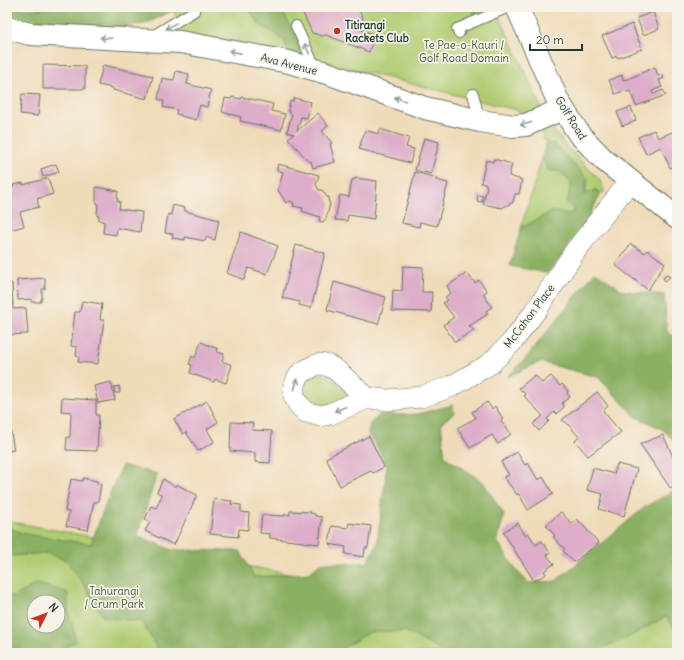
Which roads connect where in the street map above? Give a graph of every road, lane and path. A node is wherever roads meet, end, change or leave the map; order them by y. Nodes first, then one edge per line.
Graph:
1 (509, 7) edge
2 (517, 7) edge
3 (194, 11) dead end
4 (296, 26) dead end
5 (7, 28) edge
6 (459, 33) dead end
7 (147, 40) junction
8 (317, 71) junction
9 (473, 94) dead end
10 (562, 109) junction
11 (480, 121) junction
12 (630, 181) junction
13 (677, 218) edge
14 (367, 398) dead end

1 - 6 lane
2 - 10 street, Golf Road
3 -> 7 lane
8 -> 4 lane
7 -> 5 street, Ava Avenue
8 -> 7 street, Ava Avenue
11 -> 8 street, Ava Avenue
9 - 11 lane
10 -> 11 street, Ava Avenue
10 - 12 street, Golf Road
12 - 13 street, Golf Road
12 - 14 street, McCahon Place

